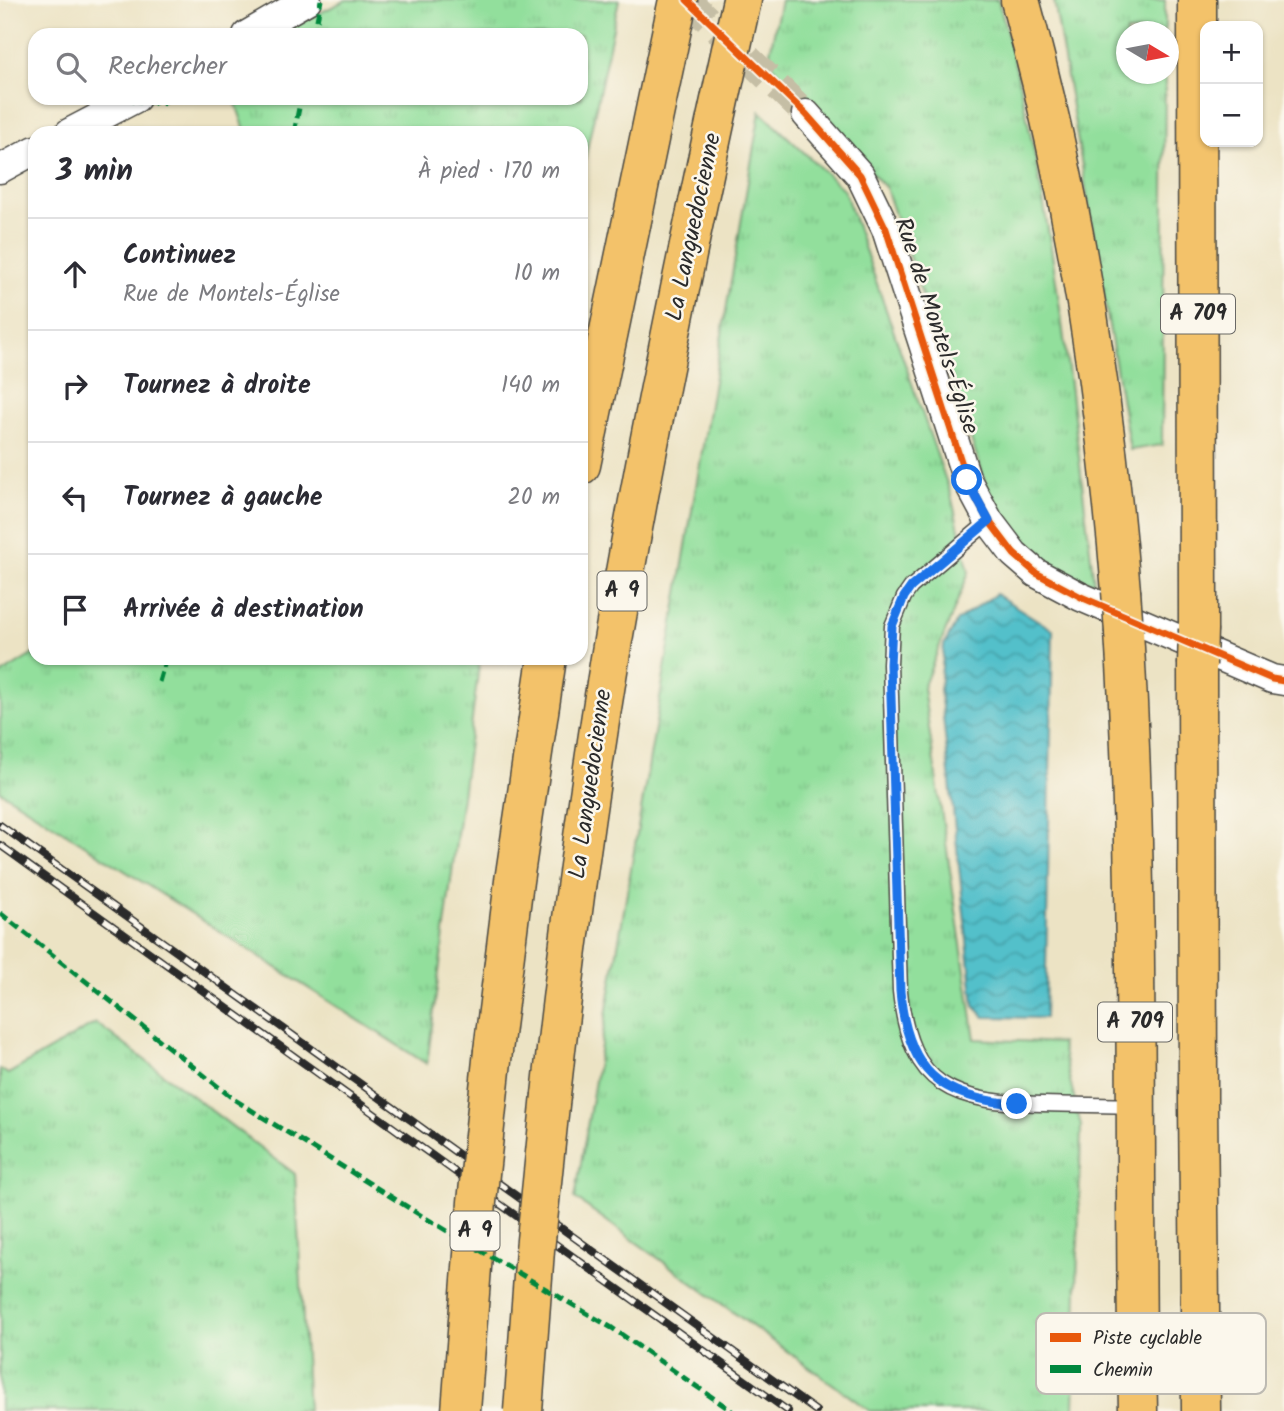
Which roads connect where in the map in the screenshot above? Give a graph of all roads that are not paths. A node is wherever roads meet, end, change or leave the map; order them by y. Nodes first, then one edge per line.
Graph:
1 (307, 0) edge
2 (678, 0) edge
3 (742, 0) edge
4 (1020, 0) edge
5 (1197, 0) edge
6 (259, 28) edge
7 (123, 105) edge
8 (806, 114) tunnel mouth
9 (82, 126) edge
10 (28, 154) edge
11 (0, 169) edge
12 (588, 431) edge
13 (989, 521) junction
14 (546, 665) edge
15 (1284, 681) edge
16 (1135, 1106) junction
17 (1137, 1313) edge
18 (1200, 1313) edge
19 (461, 1411) edge
20 (523, 1411) edge

1 - 6 street
2 - 12 highway
3 - 20 highway, La Languedocienne / A 9, bridge
4 - 16 highway, A 709, bridge
5 - 18 highway, A 709
7 - 9 street
8 - 13 street, Rue de Montels-Église
10 - 11 street
13 - 15 street, Rue de Montels-Église
13 - 16 lane
14 - 19 highway, A 9, bridge
16 - 17 highway, A 709

